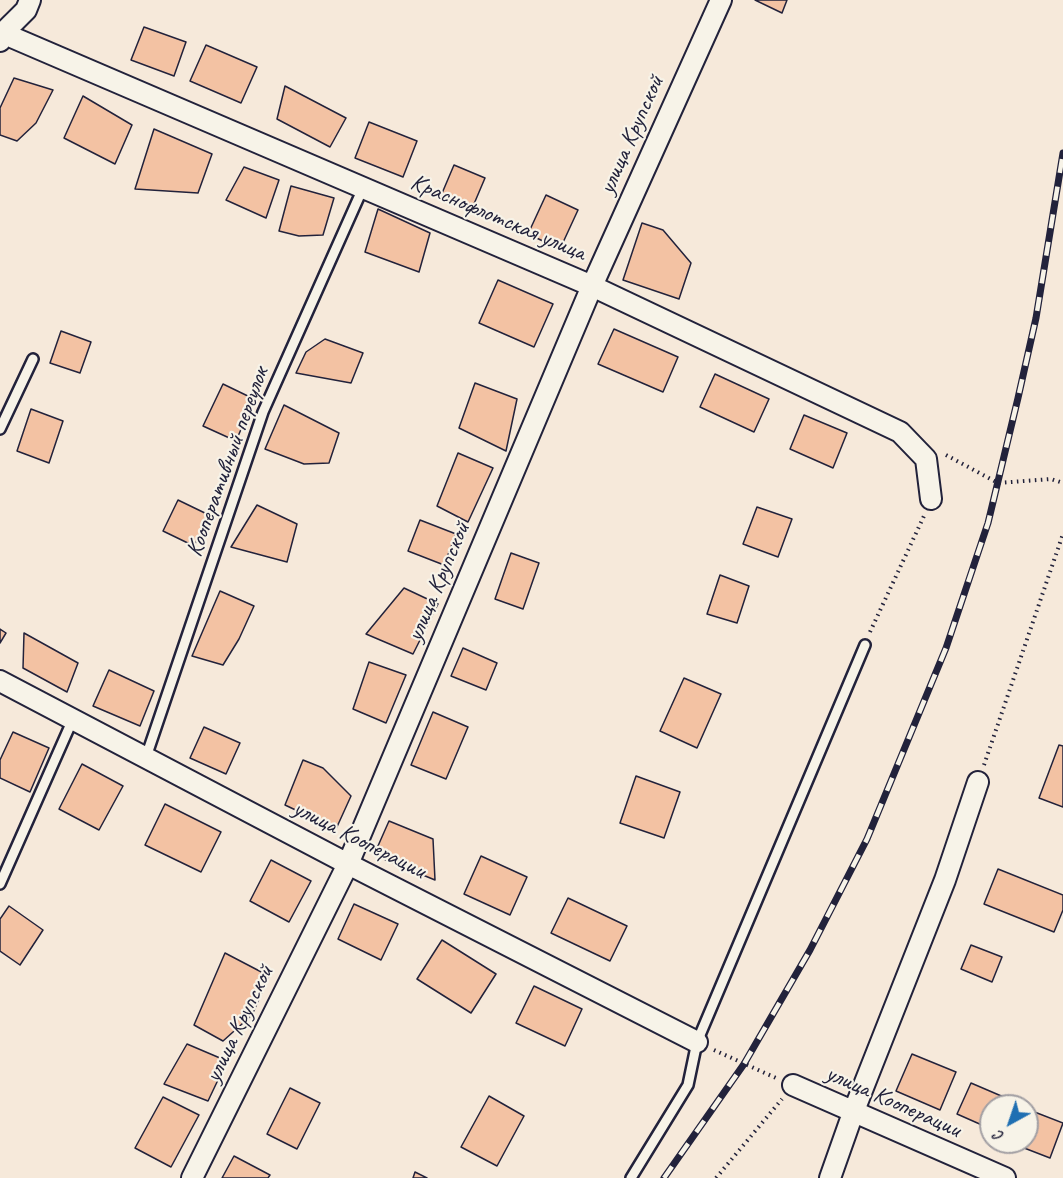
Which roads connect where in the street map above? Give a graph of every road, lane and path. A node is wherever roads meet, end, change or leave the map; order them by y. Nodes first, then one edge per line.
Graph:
1 (30, 0) edge
2 (721, 0) edge
3 (1, 35) edge
4 (363, 188) junction
5 (592, 286) junction
6 (33, 359) dead end
7 (0, 429) edge
8 (939, 452) dead end
9 (1063, 483) edge
10 (931, 499) joint
11 (1063, 534) edge
12 (865, 645) joint
13 (0, 681) edge
14 (73, 719) junction
15 (146, 757) junction
16 (978, 782) joint
17 (348, 864) junction
18 (0, 884) edge
19 (697, 1042) junction
20 (793, 1086) junction
21 (853, 1113) junction
22 (192, 1178) edge
23 (631, 1178) edge
24 (716, 1178) edge
25 (830, 1178) edge
26 (1005, 1178) edge

1 - 3 street
2 - 5 street, улица Крупской
3 - 4 street, Краснофлотская улица
4 - 5 street, Краснофлотская улица
4 - 15 lane, Кооперативный переулок
5 - 10 street, Краснофлотская улица
5 - 17 street, улица Крупской
6 - 7 lane
8 - 9 path
10 - 12 path
11 - 16 path
12 - 19 lane
13 - 14 street, улица Кооперации
14 - 15 street, улица Кооперации
14 - 18 lane
15 - 17 street, улица Кооперации
16 - 21 street
17 - 19 street, улица Кооперации
17 - 22 street, улица Крупской
19 - 20 path
19 - 23 lane
20 - 21 street, улица Кооперации
20 - 24 path
21 - 25 street
21 - 26 street, улица Кооперации

